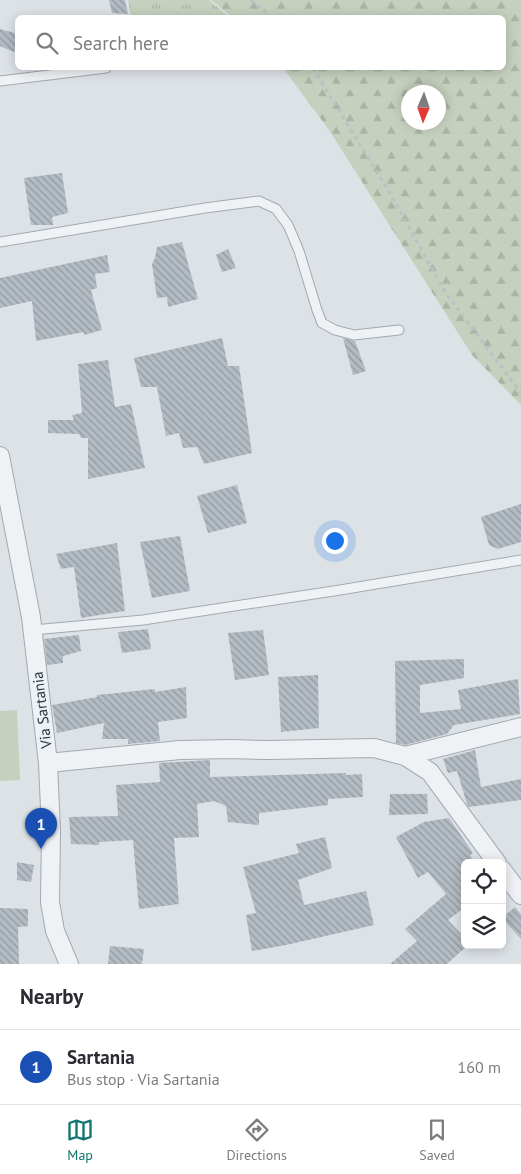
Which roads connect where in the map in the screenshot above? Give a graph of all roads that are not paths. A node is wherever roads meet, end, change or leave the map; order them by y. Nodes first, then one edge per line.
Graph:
1 (91, 70) edge
2 (0, 82) edge
3 (0, 242) edge
4 (399, 330) dead end
5 (0, 456) edge
6 (521, 560) edge
7 (33, 630) junction
8 (521, 727) edge
9 (405, 756) junction
10 (48, 763) junction
11 (494, 859) edge
12 (506, 875) edge
13 (521, 895) edge
14 (69, 964) edge

1 - 2 lane
3 - 4 lane
5 - 7 street, Via Sartania
6 - 7 lane
7 - 10 street, Via Sartania
8 - 9 street
9 - 10 street
9 - 11 street
10 - 14 street, Via Sartania
12 - 13 street

